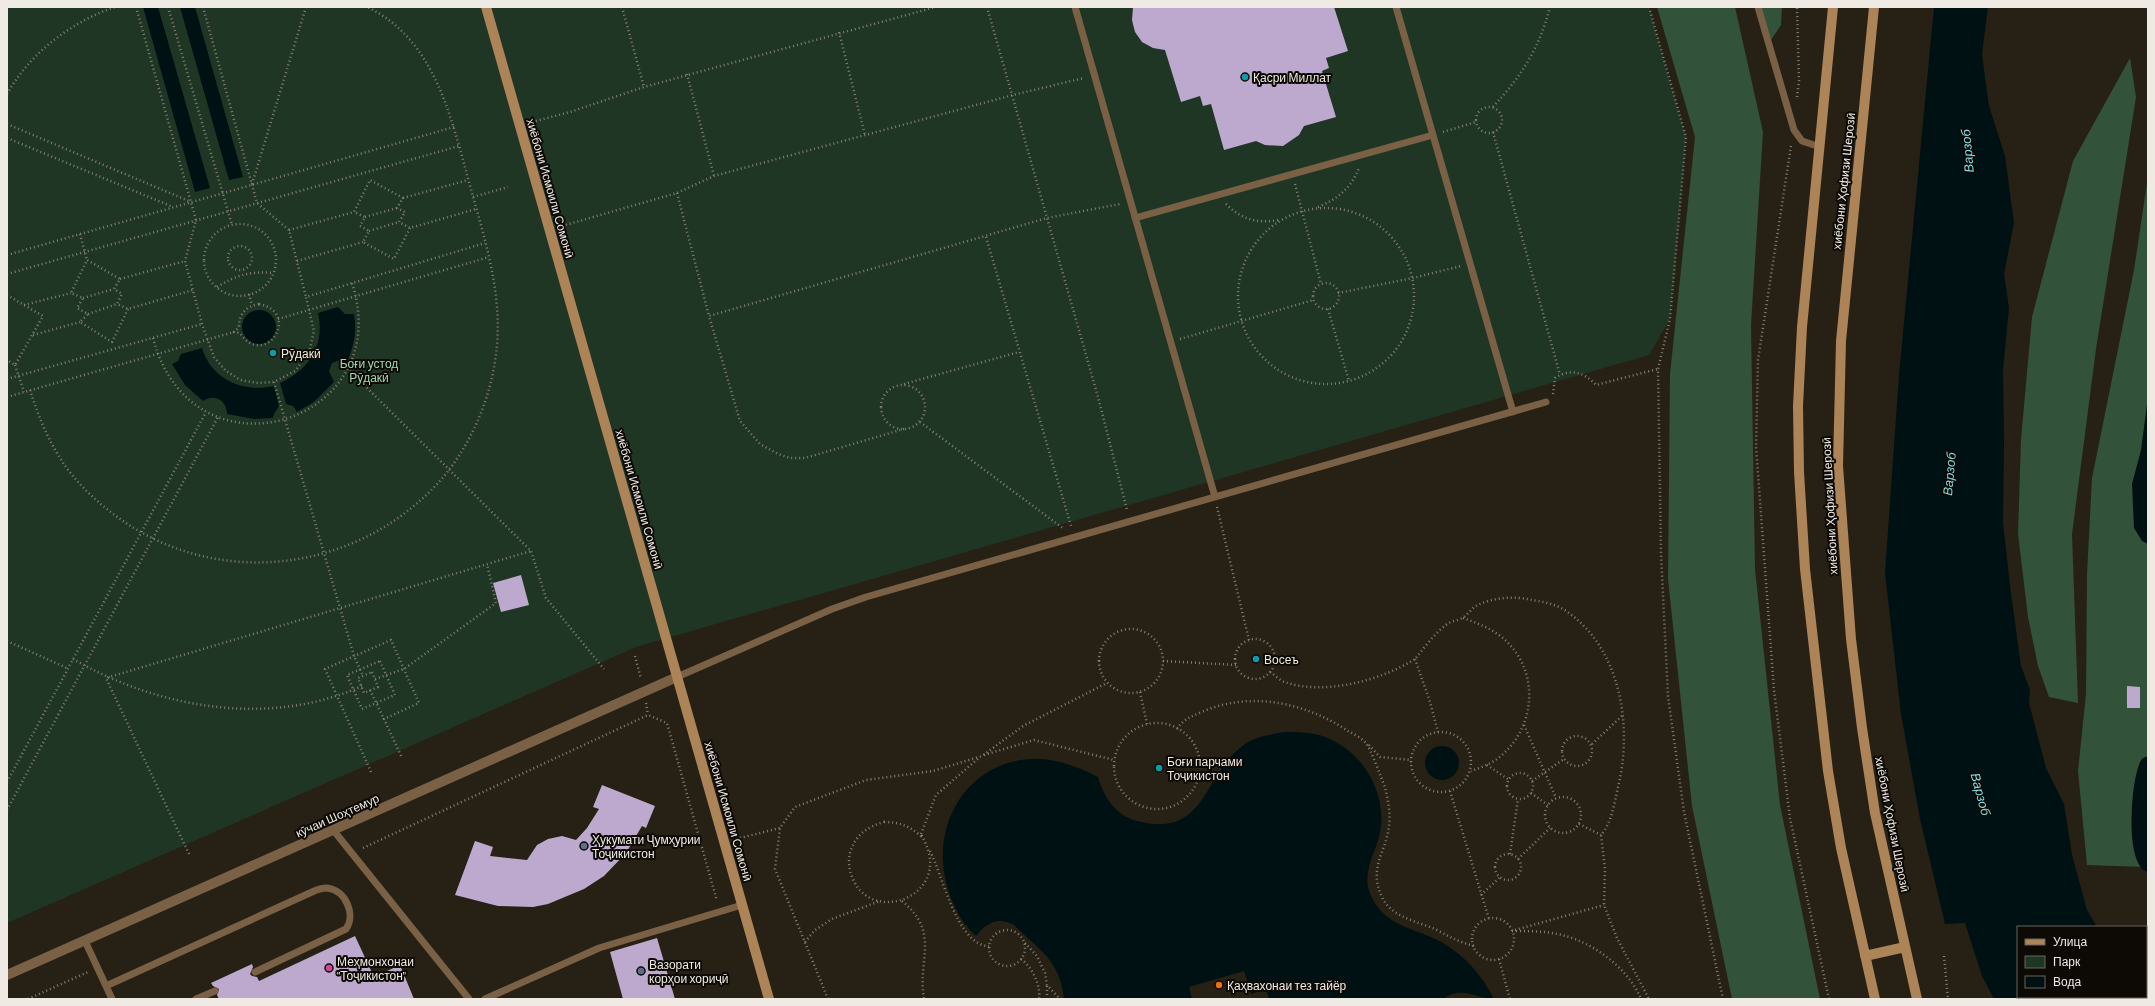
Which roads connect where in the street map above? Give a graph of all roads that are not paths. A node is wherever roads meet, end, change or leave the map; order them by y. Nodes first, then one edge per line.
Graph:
1 (486, 7) edge
2 (1075, 7) edge
3 (1396, 7) edge
4 (1758, 7) edge
5 (1833, 7) edge
6 (1874, 7) edge
7 (1433, 135) junction
8 (1820, 146) junction
9 (1135, 218) junction
10 (1546, 402) road end
11 (1512, 412) junction
12 (1214, 497) junction
13 (677, 677) junction
14 (334, 831) junction
15 (742, 905) junction
16 (86, 941) junction
17 (1905, 947) junction
18 (1865, 956) junction
19 (255, 972) dead end
20 (7, 974) edge
21 (106, 986) junction
22 (215, 991) dead end
23 (112, 999) edge
24 (196, 999) edge
25 (469, 999) edge
26 (485, 999) edge
27 (769, 999) edge
28 (1875, 999) edge
29 (1917, 999) edge

1 - 13 main road, хиёбони Исмоили Сомонӣ
2 - 9 lane
3 - 7 lane
4 - 8 lane
5 - 8 main road
6 - 17 main road, хиёбони Ҳофизи Шерозӣ
7 - 9 lane
7 - 11 lane
8 - 18 main road
9 - 12 lane
10 - 11 lane
11 - 12 lane
12 - 13 lane
13 - 14 street, кӯчаи Шоҳтемур
13 - 15 main road, хиёбони Исмоили Сомонӣ
14 - 16 street, кӯчаи Шоҳтемур
14 - 25 lane
15 - 26 lane
15 - 27 main road, хиёбони Исмоили Сомонӣ
16 - 20 street, кӯчаи Шоҳтемур
16 - 21 lane
17 - 18 main road
17 - 29 main road, хиёбони Ҳофизи Шерозӣ
18 - 28 main road
19 - 21 lane
21 - 23 lane
22 - 24 lane

